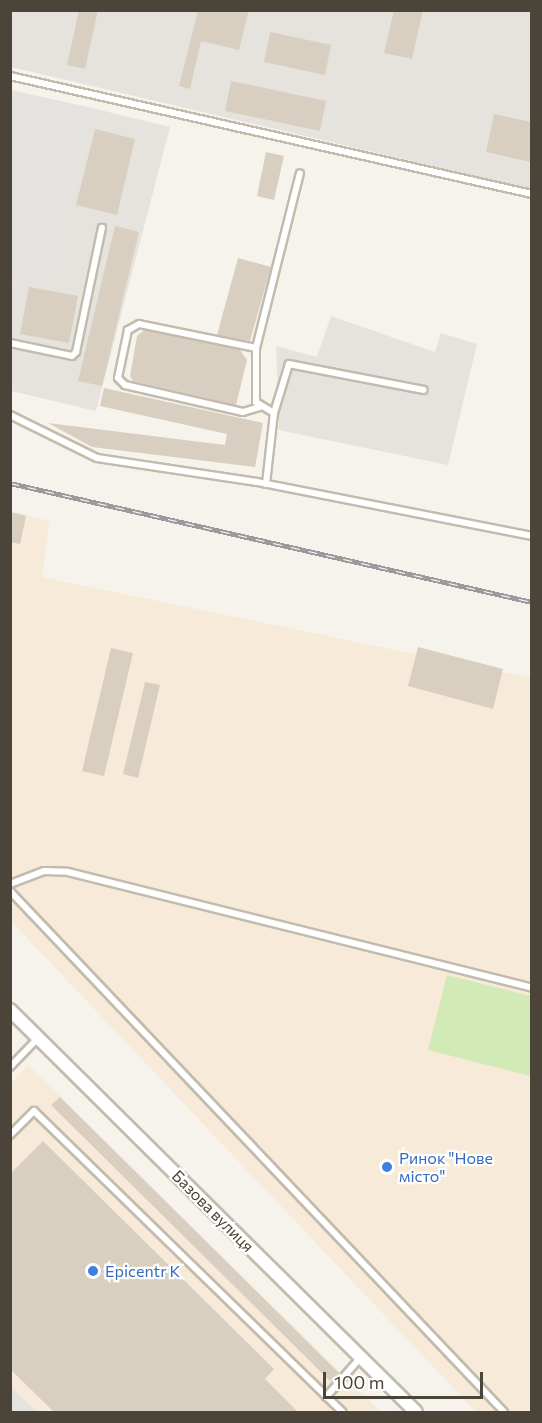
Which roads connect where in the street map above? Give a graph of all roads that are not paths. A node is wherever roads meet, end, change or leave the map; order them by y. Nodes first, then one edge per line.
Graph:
1 (10, 76) edge
2 (300, 173) dead end
3 (531, 194) edge
4 (102, 228) dead end
5 (10, 343) edge
6 (256, 348) junction
7 (424, 390) dead end
8 (259, 407) junction
9 (274, 413) junction
10 (10, 415) edge
11 (266, 484) junction
12 (531, 536) edge
13 (10, 884) edge
14 (10, 891) edge
15 (531, 988) edge
16 (10, 1010) edge
17 (39, 1038) junction
18 (10, 1067) edge
19 (10, 1135) edge
20 (361, 1357) junction
21 (326, 1397) junction
22 (342, 1413) edge
23 (416, 1413) edge
24 (504, 1413) edge

1 - 3 lane
2 - 6 lane
4 - 5 lane
6 - 8 lane
6 - 8 lane
7 - 9 lane
8 - 9 lane
9 - 11 lane
10 - 11 lane
11 - 12 lane
13 - 15 lane
14 - 24 lane
16 - 17 street, Базова вулиця
17 - 18 lane
17 - 20 street, Базова вулиця
19 - 21 lane
20 - 21 lane
20 - 23 street, Базова вулиця
21 - 22 lane

